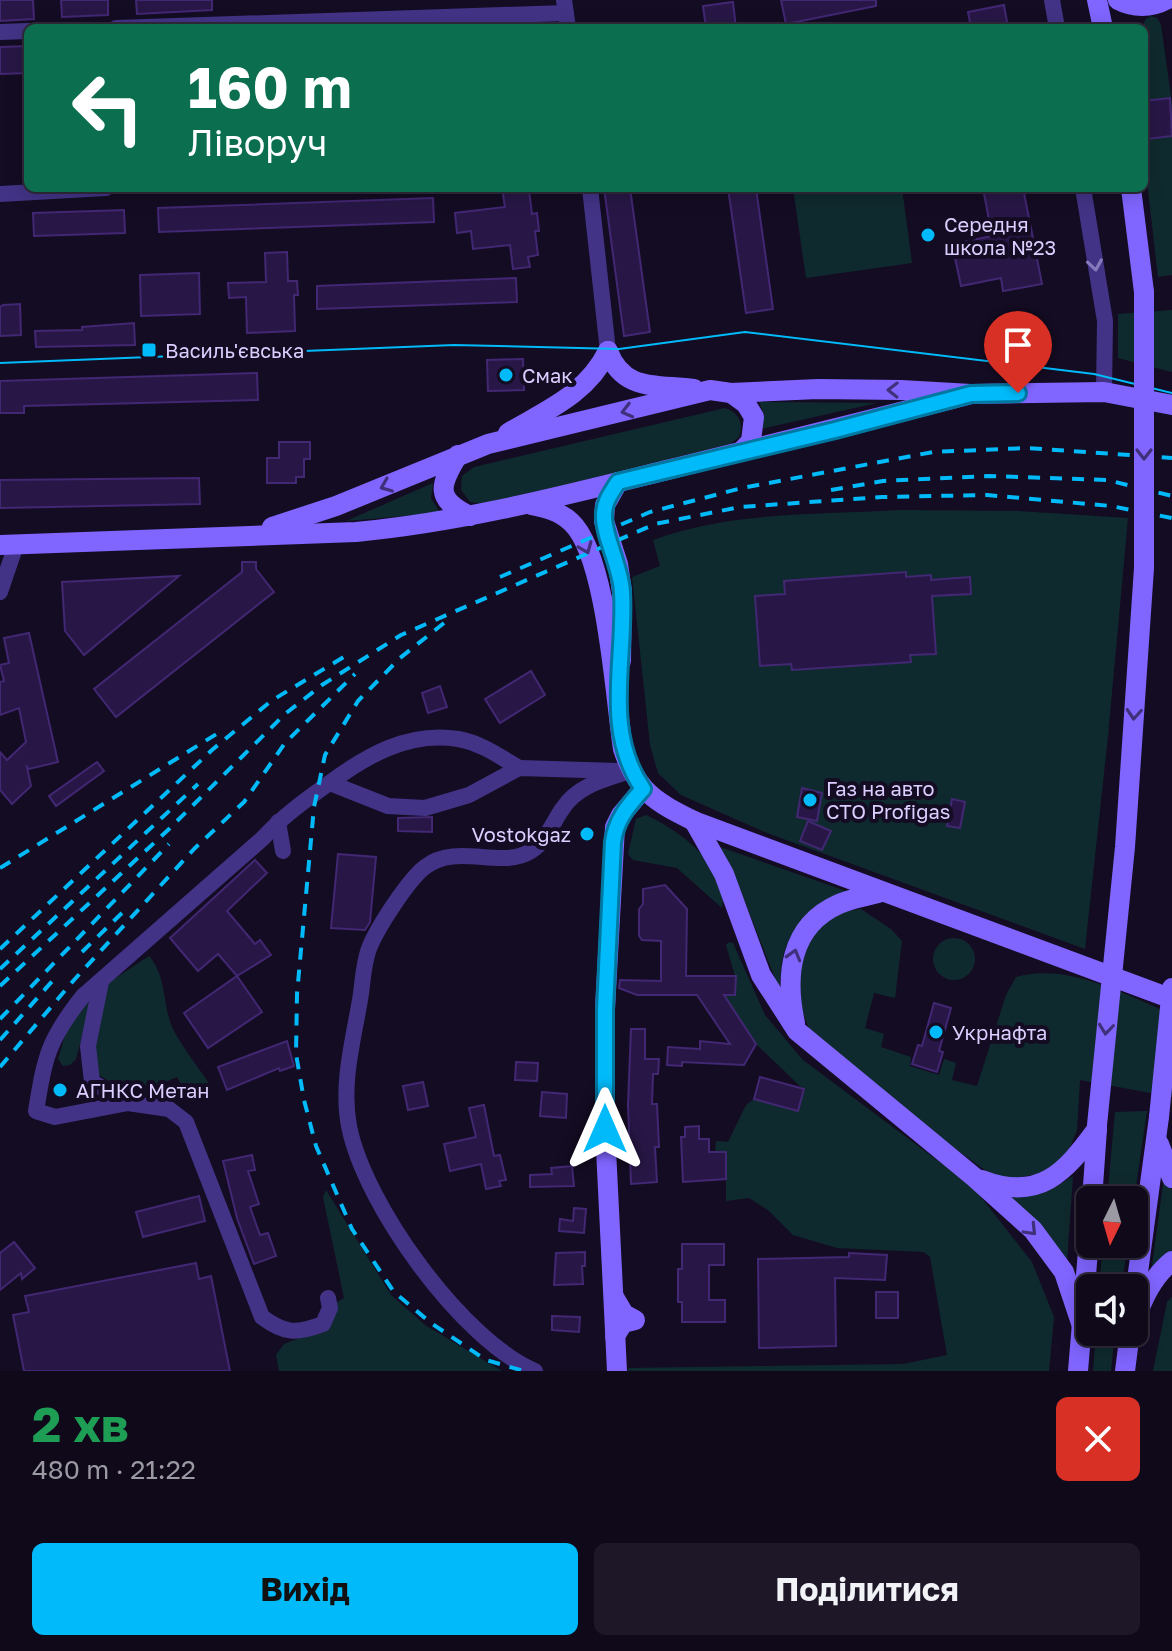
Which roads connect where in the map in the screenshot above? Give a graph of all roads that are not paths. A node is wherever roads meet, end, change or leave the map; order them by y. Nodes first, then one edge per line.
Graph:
1 (1052, 0) edge
2 (1097, 0) edge
3 (1118, 0) edge
4 (1166, 0) edge
5 (566, 14) edge
6 (245, 24) edge
7 (1056, 24) edge
8 (1102, 24) edge
9 (24, 31) edge
10 (0, 32) edge
11 (35, 192) edge
12 (590, 192) edge
13 (1084, 192) edge
14 (1132, 192) edge
15 (0, 194) edge
16 (608, 351) junction
17 (720, 392) junction
18 (1104, 392) junction
19 (971, 394) junction
20 (1172, 405) edge
21 (488, 444) junction
22 (741, 452) junction
23 (458, 455) junction
24 (618, 482) junction
25 (528, 504) junction
26 (470, 516) junction
27 (245, 534) junction
28 (8, 545) edge
29 (0, 592) edge
30 (617, 709) junction
31 (519, 768) junction
32 (630, 771) junction
33 (330, 783) junction
34 (643, 789) junction
35 (694, 821) junction
36 (278, 822) junction
37 (283, 851) dead end
38 (882, 892) junction
39 (101, 982) junction
40 (1172, 988) edge
41 (1172, 999) edge
42 (797, 1031) junction
43 (128, 1103) junction
44 (1097, 1127) junction
45 (1158, 1127) junction
46 (974, 1177) junction
47 (1172, 1178) edge
48 (1093, 1186) edge
49 (1172, 1261) edge
50 (1138, 1274) edge
51 (1148, 1289) edge
52 (328, 1298) dead end
53 (1076, 1308) edge
54 (1081, 1346) edge
55 (1128, 1346) edge
56 (535, 1371) edge
57 (617, 1371) edge
58 (1078, 1371) edge
59 (1125, 1371) edge

1 - 7 street
2 - 8 main road
3 - 4 main road
5 - 6 street
9 - 10 street
11 - 15 street
12 - 16 street
13 -> 18 street
14 -> 44 main road, bridge
16 - 17 main road
16 - 21 main road
19 -> 17 main road
17 -> 21 main road
17 - 22 main road
18 - 19 main road
18 - 20 main road
19 - 22 main road
21 - 23 main road
22 - 24 main road
23 - 26 main road
23 -> 27 main road
24 - 25 main road
24 - 30 main road
25 - 26 main road
25 -> 30 main road
26 - 27 main road
27 - 28 main road
28 - 29 street
30 - 32 main road
31 - 32 street
31 - 33 street
31 - 33 street
32 - 34 main road
32 - 56 street
33 - 36 street
34 - 35 main road
34 - 57 main road
35 - 38 main road
35 - 42 main road
36 - 37 street
36 - 39 street
38 - 41 main road
42 -> 38 main road
39 - 43 street
39 - 43 street
40 - 45 main road, bridge
42 - 46 main road
43 - 52 street
44 - 46 main road
44 - 48 main road
45 - 47 main road
45 - 50 main road
46 -> 53 main road
49 - 51 main road
54 - 58 main road
55 - 59 main road

